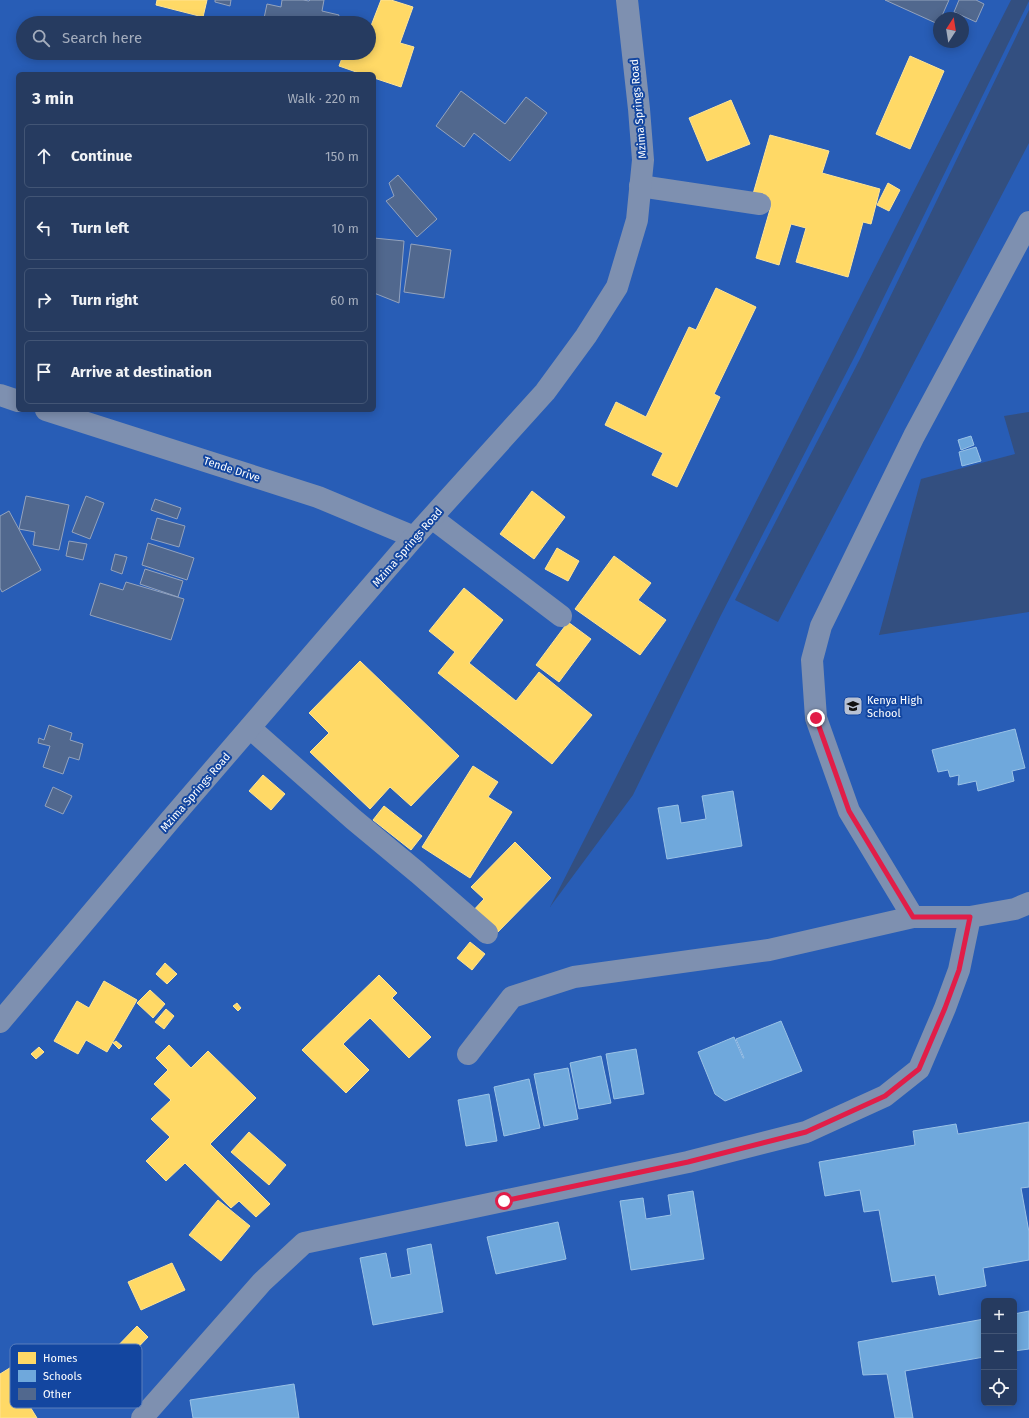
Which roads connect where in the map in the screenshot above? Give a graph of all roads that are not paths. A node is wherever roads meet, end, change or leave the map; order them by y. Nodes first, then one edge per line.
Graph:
1 (627, 0) edge
2 (640, 186) junction
3 (760, 204) dead end
4 (1029, 222) edge
5 (0, 395) edge
6 (16, 400) edge
7 (52, 412) edge
8 (432, 518) junction
9 (414, 538) junction
10 (561, 616) dead end
11 (250, 728) junction
12 (1029, 903) edge
13 (913, 917) junction
14 (970, 917) junction
15 (487, 933) dead end
16 (0, 1022) edge
17 (468, 1054) dead end
18 (142, 1418) edge

1 - 2 street, Mzima Springs Road
2 - 3 street
2 - 8 street, Mzima Springs Road
4 - 13 street
5 - 6 street
7 - 9 street, Tende Drive
8 - 9 street, Mzima Springs Road
8 - 10 street
9 - 11 street, Mzima Springs Road
11 - 15 street
11 - 16 street, Mzima Springs Road
12 - 14 street
13 - 14 street
13 - 17 street
14 - 18 street

